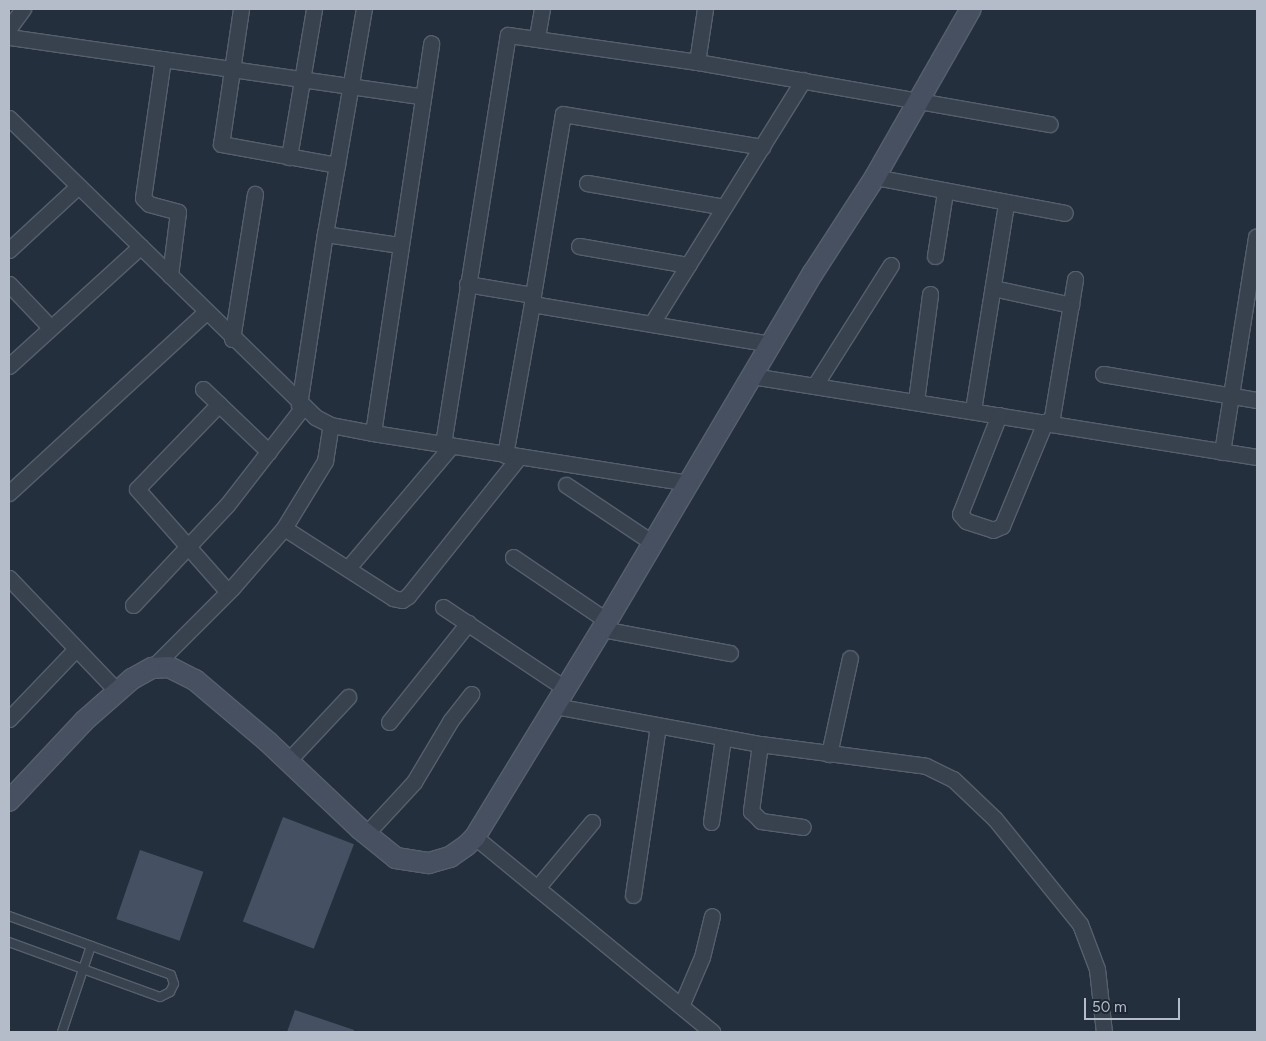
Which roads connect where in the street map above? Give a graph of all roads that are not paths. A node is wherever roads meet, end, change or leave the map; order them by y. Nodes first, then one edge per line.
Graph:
1 (23, 9) edge
2 (241, 9) edge
3 (314, 9) edge
4 (364, 9) edge
5 (542, 9) edge
6 (705, 9) edge
7 (972, 9) edge
8 (9, 28) edge
9 (537, 37) junction
10 (9, 38) edge
11 (431, 43) dead end
12 (163, 59) junction
13 (697, 62) junction
14 (232, 68) junction
15 (302, 78) junction
16 (803, 80) junction
17 (352, 85) junction
18 (423, 97) junction
19 (919, 99) junction
20 (9, 118) edge
21 (1050, 124) dead end
22 (762, 147) junction
23 (289, 157) junction
24 (337, 165) junction
25 (875, 177) junction
26 (587, 183) dead end
27 (78, 186) junction
28 (945, 192) junction
29 (255, 194) dead end
30 (1006, 203) junction
31 (724, 207) junction
32 (1065, 213) dead end
33 (325, 234) junction
34 (1256, 237) dead end
35 (399, 245) junction
36 (141, 246) junction
37 (579, 246) dead end
38 (9, 250) edge
39 (935, 256) dead end
40 (892, 264) dead end
41 (688, 265) junction
42 (170, 276) junction
43 (1075, 279) dead end
44 (9, 284) edge
45 (467, 284) junction
46 (993, 288) junction
47 (930, 294) dead end
48 (532, 300) junction
49 (1071, 305) junction
50 (206, 313) junction
51 (652, 323) junction
52 (50, 327) junction
53 (232, 339) junction
54 (772, 344) junction
55 (11, 358) edge
56 (1103, 374) dead end
57 (752, 376) junction
58 (815, 385) junction
59 (203, 389) dead end
60 (1234, 396) junction
61 (916, 400) junction
62 (1257, 400) edge
63 (219, 404) junction
64 (301, 406) junction
65 (973, 410) junction
66 (998, 414) junction
67 (1048, 422) junction
68 (331, 425) junction
69 (373, 433) junction
70 (447, 445) junction
71 (269, 452) junction
72 (1222, 452) junction
73 (512, 456) junction
74 (1257, 457) edge
75 (688, 483) junction
76 (566, 485) dead end
77 (9, 493) edge
78 (284, 528) junction
79 (653, 543) junction
80 (188, 548) junction
81 (513, 557) dead end
82 (348, 568) junction
83 (12, 589) edge
84 (228, 592) junction
85 (133, 605) dead end
86 (443, 607) dead end
87 (468, 623) junction
88 (605, 625) junction
89 (76, 648) junction
90 (730, 653) dead end
91 (850, 658) dead end
92 (152, 668) junction
93 (566, 689) junction
94 (118, 692) junction
95 (471, 694) dead end
96 (348, 697) dead end
97 (555, 706) junction
98 (9, 719) edge
99 (389, 722) dead end
100 (658, 726) junction
101 (723, 738) junction
102 (760, 744) junction
103 (829, 754) junction
104 (288, 761) junction
105 (9, 801) edge
106 (592, 822) dead end
107 (711, 822) dead end
108 (802, 827) dead end
109 (366, 834) junction
110 (475, 837) junction
111 (538, 888) junction
112 (633, 895) dead end
113 (9, 916) edge
114 (712, 916) dead end
115 (9, 942) edge
116 (91, 946) junction
117 (83, 969) junction
118 (680, 1006) junction
119 (704, 1030) edge
120 (62, 1032) edge
121 (1104, 1032) edge

1 - 8 street
2 - 14 street
3 - 15 street
4 - 17 street
5 - 9 street
6 - 13 street
7 - 19 street
9 - 13 street
9 - 45 street
10 - 12 street
11 - 18 street
12 - 14 street
12 - 42 street
13 - 16 street
14 - 15 street
14 - 23 street
15 - 17 street
15 - 23 street
16 - 19 street
16 - 22 street
17 - 18 street
17 - 24 street
18 - 35 street
19 - 21 street
19 - 25 street
20 - 27 street
22 - 31 street
22 - 48 street
23 - 24 street
24 - 33 street
25 - 28 street
25 - 54 street
26 - 31 street
27 - 36 street
27 - 38 street
28 - 30 street
28 - 39 street
29 - 53 street
30 - 32 street
30 - 46 street
31 - 41 street
33 - 35 street
33 - 64 street
34 - 60 street
35 - 69 street
36 - 42 street
36 - 52 street
37 - 41 street
40 - 58 street
41 - 51 street
42 - 50 street
43 - 49 street
44 - 52 street
45 - 48 street
45 - 70 street
46 - 49 street
46 - 65 street
47 - 61 street
48 - 51 street
48 - 73 street
49 - 67 street
50 - 53 street
50 - 77 street
51 - 54 street
52 - 55 street
53 - 64 street
54 - 57 street
56 - 60 street
57 - 58 street
57 - 75 street
58 - 61 street
59 - 63 street
60 - 62 street
60 - 72 street
61 - 65 street
63 - 71 street
63 - 80 street
64 - 68 street
64 - 71 street
65 - 66 street
66 - 67 street
66 - 67 street
67 - 72 street
68 - 69 street
68 - 78 street
69 - 70 street
70 - 73 street
70 - 82 street
71 - 80 street
72 - 74 street
73 - 75 street
73 - 82 street
75 - 79 street
76 - 79 street
78 - 82 street
78 - 84 street
79 - 88 street
80 - 84 street
80 - 85 street
81 - 88 street
83 - 89 street
84 - 92 street
86 - 87 street
87 - 93 street
87 - 99 street
88 - 90 street
88 - 93 street
89 - 94 street
89 - 98 street
91 - 103 street
92 - 94 street
92 - 104 street
93 - 97 street
94 - 105 street
95 - 109 street
96 - 104 street
97 - 100 street
97 - 110 street
100 - 101 street
100 - 112 street
101 - 102 street
101 - 107 street
102 - 103 street
102 - 108 street
103 - 121 street
104 - 109 street
106 - 111 street
109 - 110 street
110 - 111 street
111 - 118 street
113 - 116 lane
114 - 118 street
115 - 117 lane
116 - 117 lane
116 - 117 lane
117 - 120 lane
118 - 119 street

